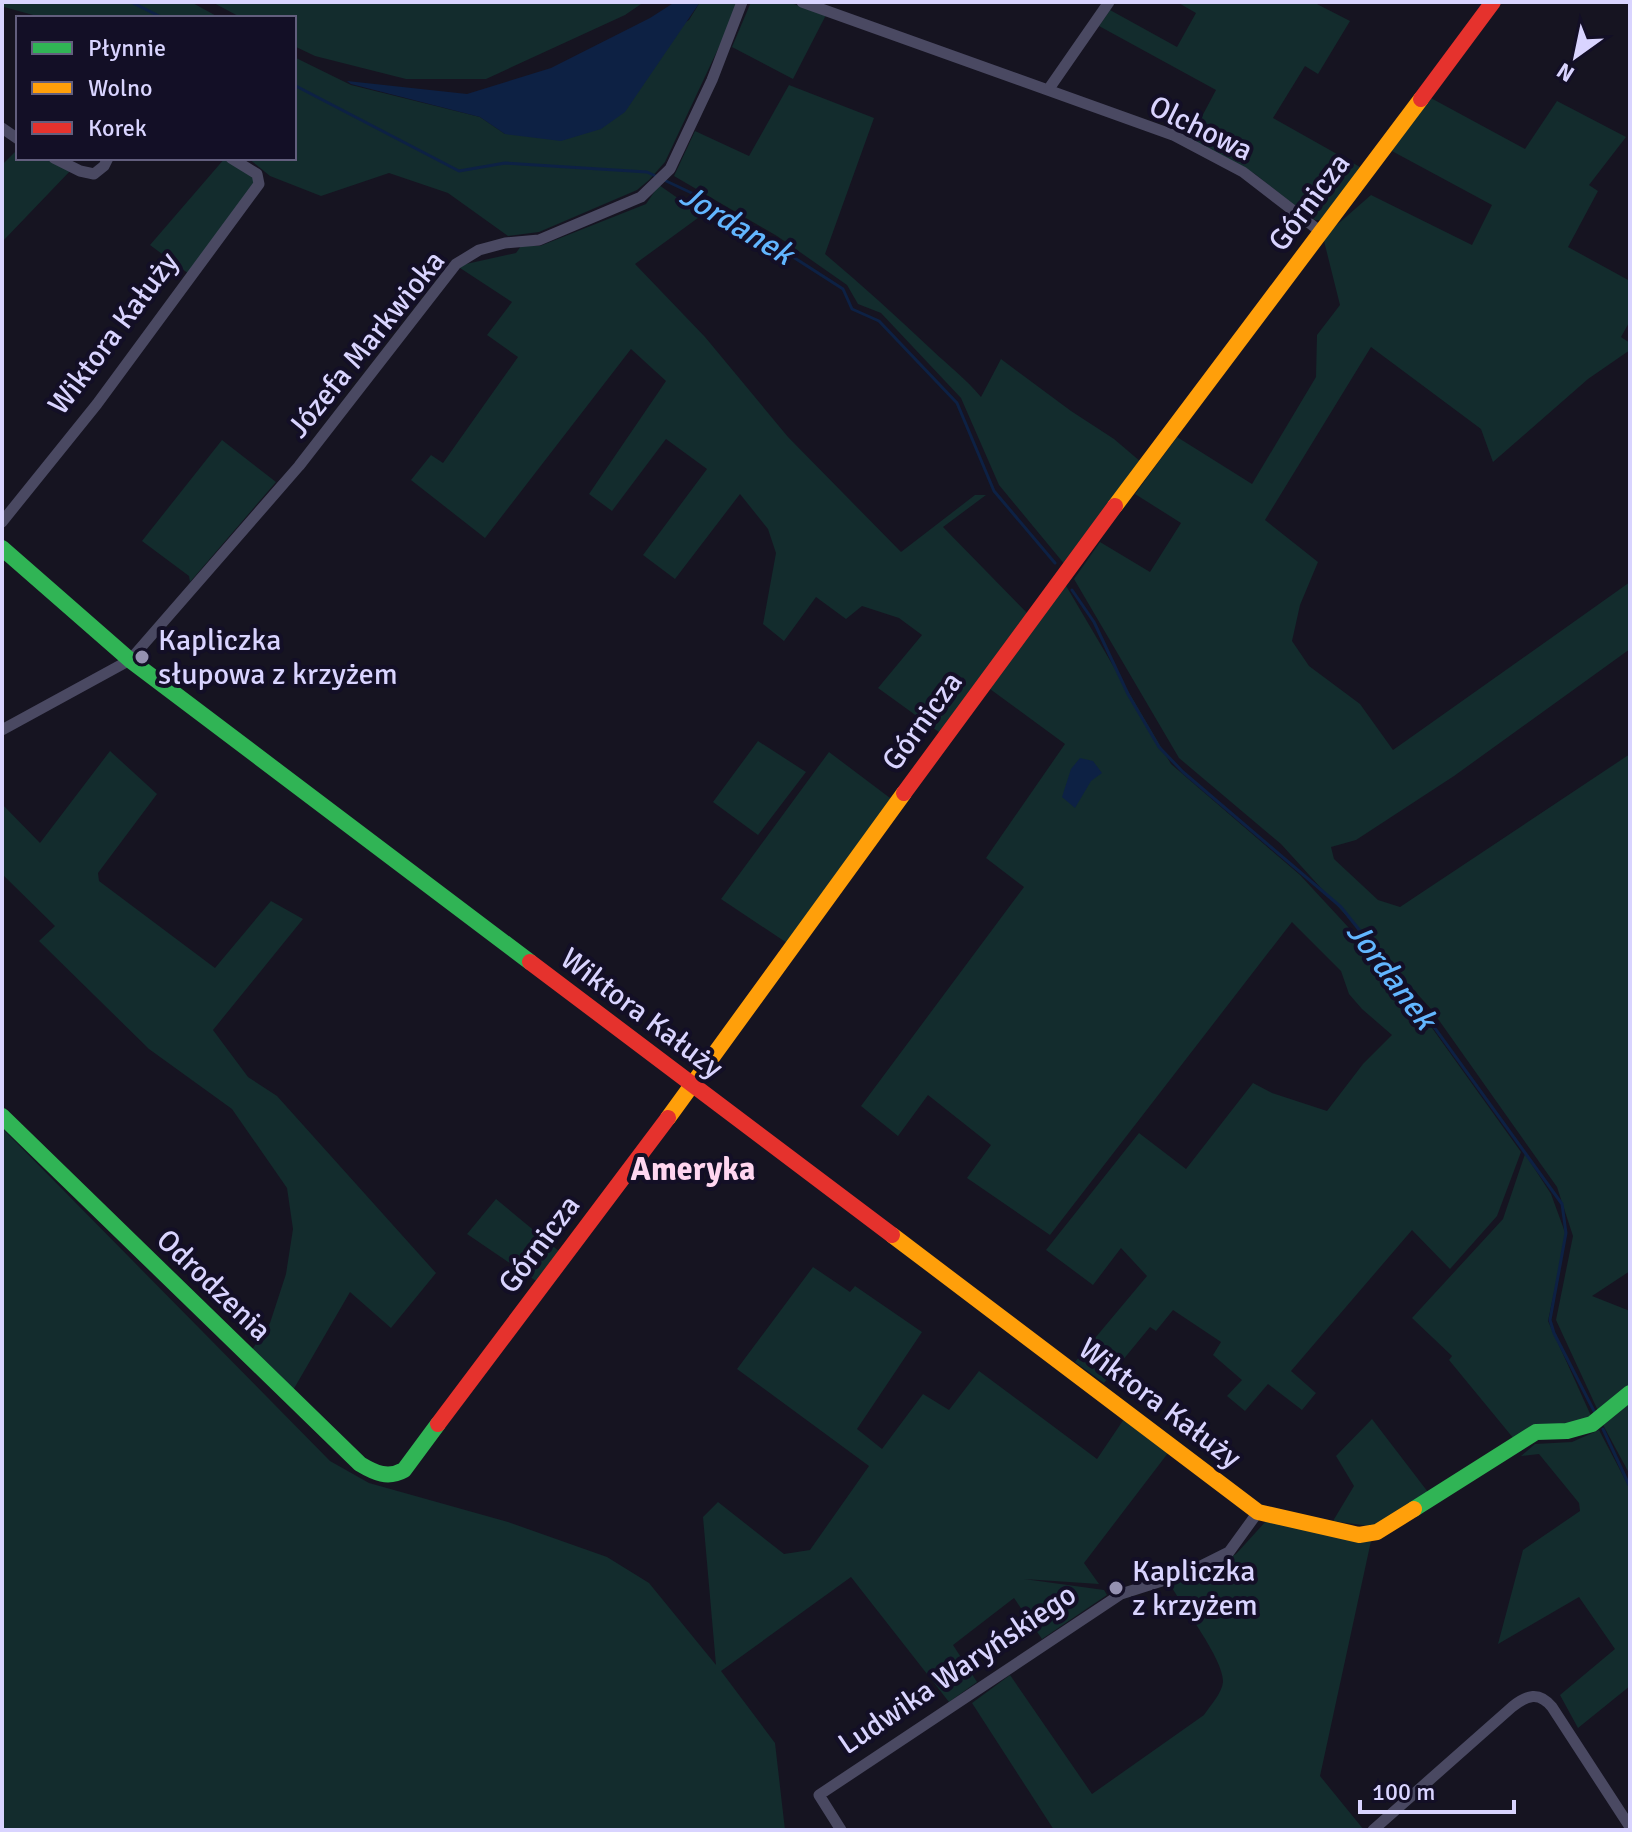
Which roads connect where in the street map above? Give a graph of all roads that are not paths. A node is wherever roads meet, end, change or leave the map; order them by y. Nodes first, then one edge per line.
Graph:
1 (742, 2) edge
2 (802, 2) edge
3 (1109, 2) edge
4 (1493, 2) edge
5 (1048, 90) junction
6 (58, 160) edge
7 (107, 160) edge
8 (234, 160) edge
9 (1321, 232) junction
10 (2, 522) edge
11 (2, 548) edge
12 (130, 660) junction
13 (2, 730) edge
14 (692, 1086) junction
15 (2, 1116) edge
16 (1630, 1393) edge
17 (397, 1474) joint
18 (1258, 1512) junction
19 (1630, 1827) edge
20 (841, 1830) edge
21 (1373, 1830) edge

1 - 12 street, Józefa Markwioka
2 - 5 street, Olchowa
3 - 5 street
4 - 9 street, Górnicza
5 - 9 street, Olchowa
6 - 7 street
8 - 10 street, Wiktora Kałuży
9 - 14 street, Górnicza
11 - 12 street, Wiktora Kałuży
12 - 13 street, Józefa Markwioka
12 - 14 street, Wiktora Kałuży
14 - 17 street, Górnicza
14 - 18 street, Wiktora Kałuży
15 - 17 street, Odrodzenia
16 - 18 street
18 - 20 street, Ludwika Waryńskiego
19 - 21 street

